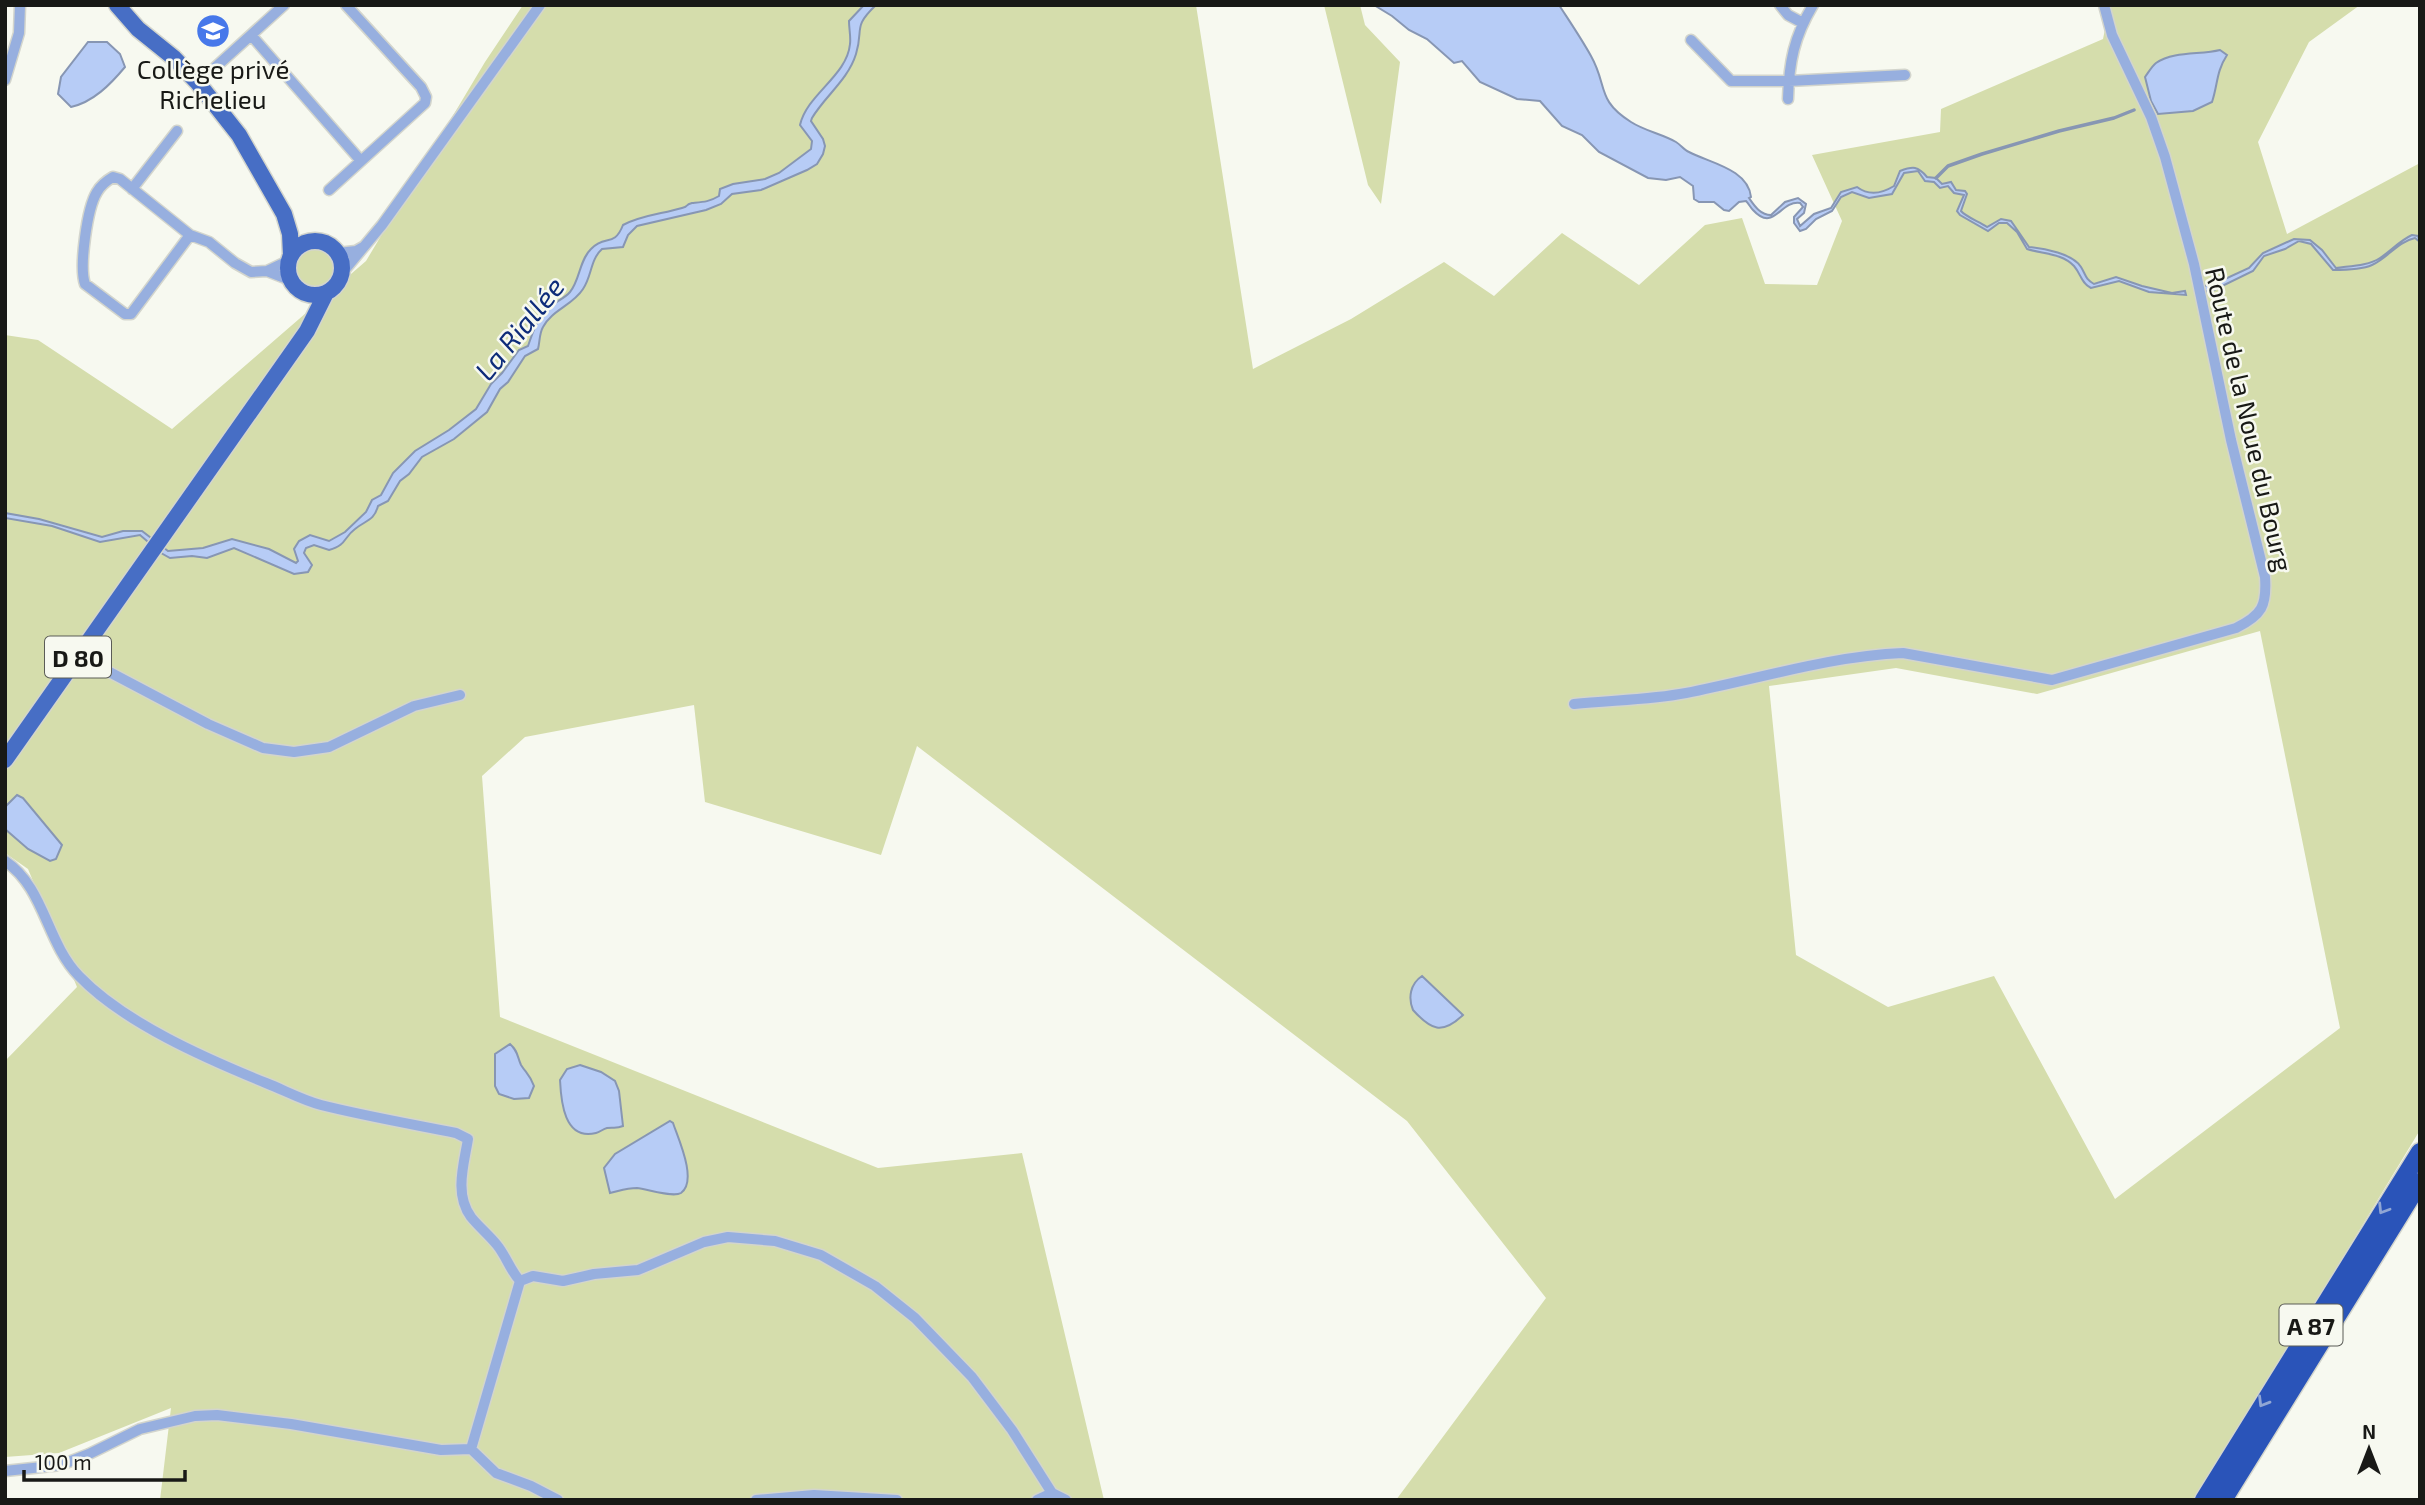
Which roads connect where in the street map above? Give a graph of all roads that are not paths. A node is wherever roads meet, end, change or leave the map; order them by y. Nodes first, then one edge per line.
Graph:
1 (20, 5) edge
2 (117, 5) edge
3 (122, 5) edge
4 (284, 5) edge
5 (346, 5) edge
6 (540, 5) edge
7 (1780, 5) edge
8 (1813, 5) edge
9 (2104, 5) edge
10 (1803, 23) junction
11 (251, 35) junction
12 (1691, 40) dead end
13 (174, 58) junction
14 (1905, 75) dead end
15 (5, 80) edge
16 (1789, 81) junction
17 (198, 83) junction
18 (1788, 99) dead end
19 (177, 131) dead end
20 (361, 161) junction
21 (132, 189) junction
22 (329, 190) dead end
23 (284, 214) junction
24 (190, 235) junction
25 (316, 240) junction
26 (366, 244) junction
27 (338, 253) junction
28 (289, 258) junction
29 (267, 271) junction
30 (342, 273) junction
31 (294, 285) junction
32 (326, 293) junction
33 (307, 331) junction
34 (79, 656) junction
35 (460, 695) dead end
36 (1574, 704) dead end
37 (5, 760) edge
38 (5, 861) edge
39 (2420, 1152) edge
40 (2420, 1182) edge
41 (520, 1281) junction
42 (471, 1449) junction
43 (5, 1471) edge
44 (1052, 1493) junction
45 (558, 1500) edge
46 (756, 1500) edge
47 (897, 1500) edge
48 (1037, 1500) edge
49 (1066, 1500) edge
50 (2204, 1500) edge
51 (2223, 1500) edge

1 - 15 street
2 - 13 main road
3 - 13 main road
4 - 11 street
5 - 20 street
6 - 26 street
7 - 10 street
8 - 10 street
9 - 36 street, Route de la Noue du Bourg
10 - 16 street
11 - 17 street
11 - 20 street
12 - 16 street
13 - 17 main road
14 - 16 street
16 - 18 street
17 - 23 main road
19 - 21 street
20 - 22 street
21 - 24 street
21 - 24 street
23 - 25 main road
23 - 28 main road
24 - 29 street
25 - 27 main road
25 - 28 main road
26 - 27 street
26 - 30 street
27 - 30 main road
28 - 29 street
28 - 31 main road
29 - 31 street
30 - 32 main road
31 - 32 main road
31 - 33 main road
32 - 33 main road, D 80
33 - 34 main road, D 80
34 - 35 street
34 - 37 main road, D 80
38 - 41 street
39 -> 50 highway, A 87
40 - 51 highway, A 87
41 - 42 street
41 - 44 street
42 - 43 street
42 - 45 street
44 - 48 street
44 - 49 street
46 - 47 street

